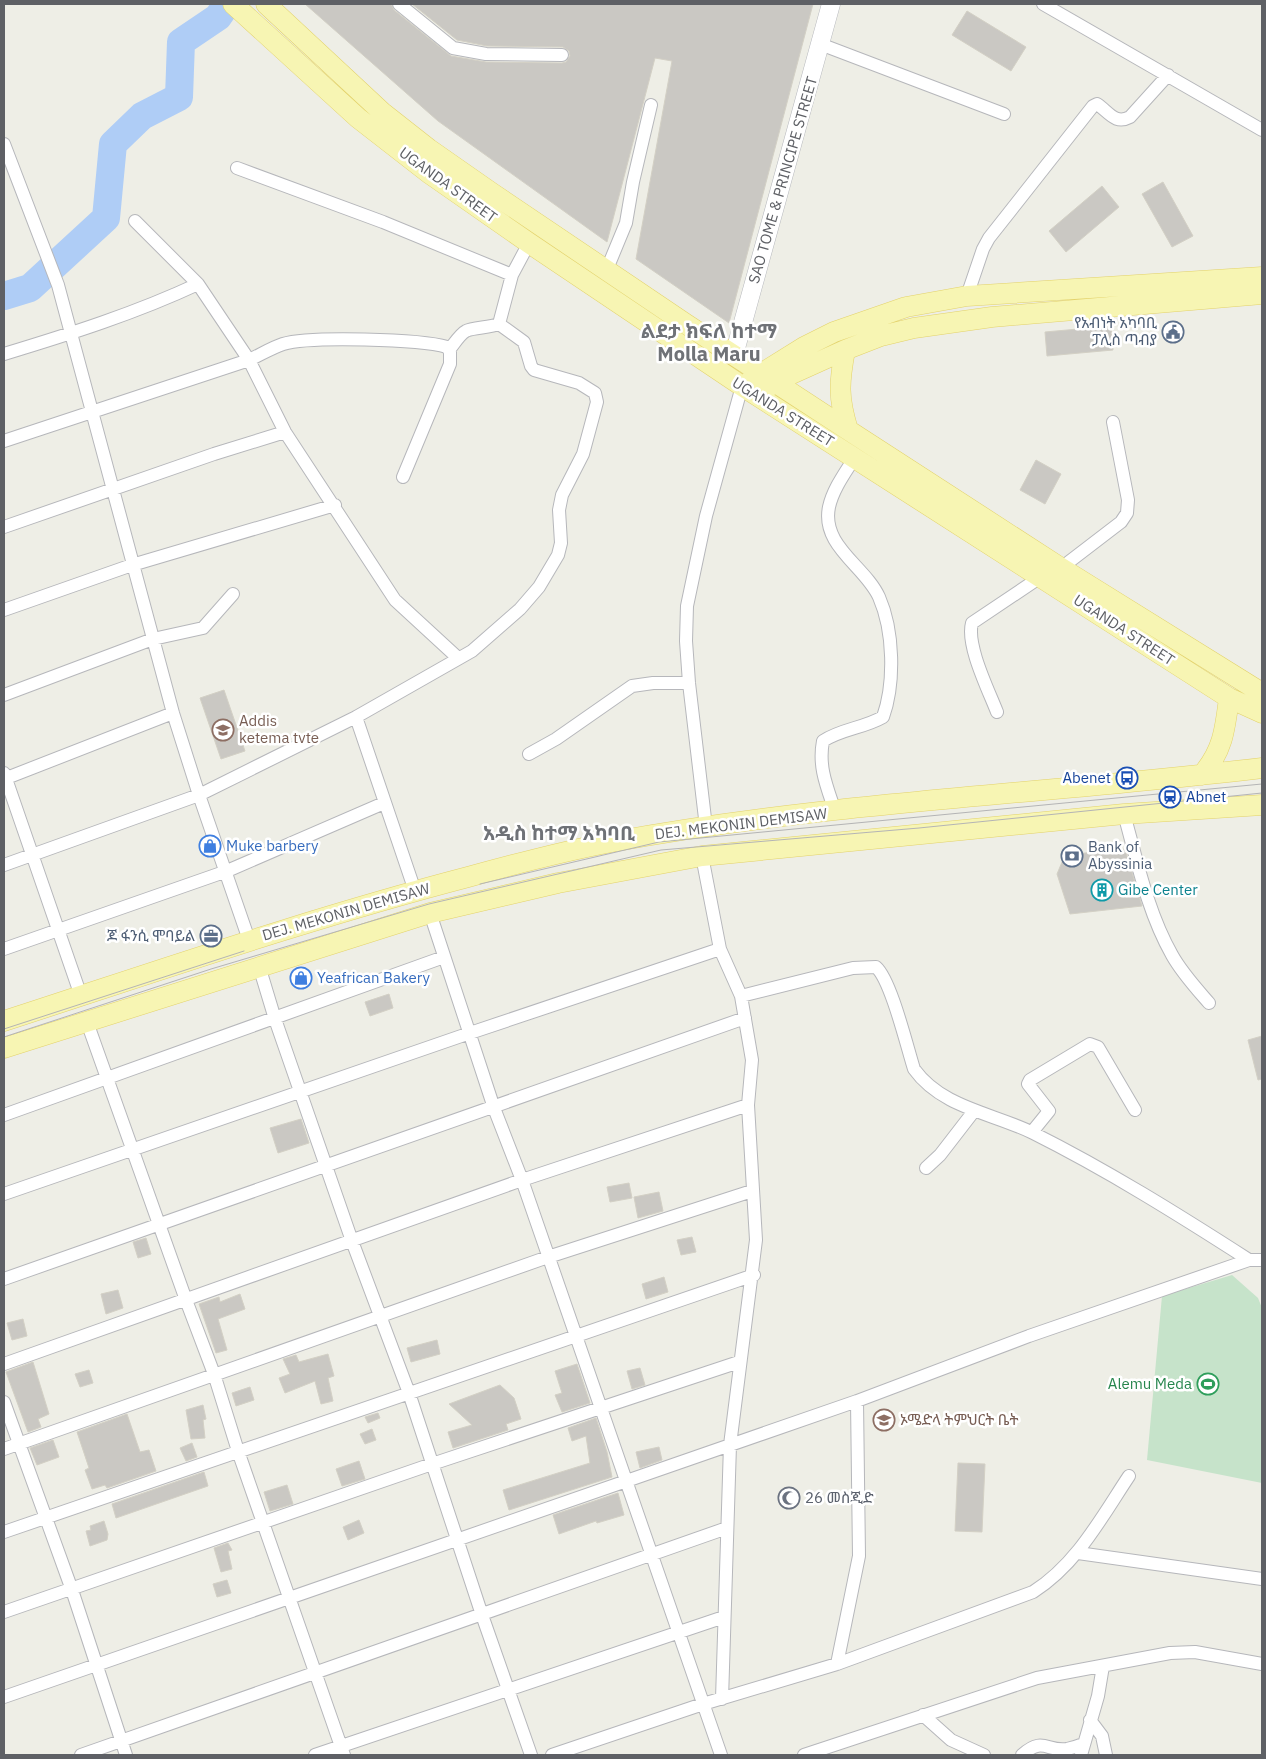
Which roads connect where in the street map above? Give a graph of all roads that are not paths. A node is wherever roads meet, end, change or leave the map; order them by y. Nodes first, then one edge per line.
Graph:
1 (400, 4) edge
2 (831, 4) edge
3 (1043, 4) edge
4 (273, 6) edge
5 (239, 10) edge
6 (820, 44) junction
7 (562, 55) dead end
8 (1168, 75) junction
9 (651, 105) dead end
10 (1004, 114) dead end
11 (1262, 130) edge
12 (4, 144) edge
13 (237, 168) dead end
14 (135, 221) dead end
15 (528, 243) junction
16 (607, 269) junction
17 (512, 275) junction
18 (1262, 277) edge
19 (198, 284) junction
20 (1262, 294) edge
21 (967, 296) junction
22 (499, 324) junction
23 (72, 333) junction
24 (450, 350) junction
25 (845, 350) junction
26 (4, 354) edge
27 (734, 355) junction
28 (249, 360) junction
29 (767, 377) junction
30 (750, 391) junction
31 (91, 412) junction
32 (1113, 422) dead end
33 (848, 430) junction
34 (285, 432) junction
35 (4, 441) edge
36 (855, 457) junction
37 (403, 477) dead end
38 (113, 488) junction
39 (335, 505) junction
40 (4, 527) edge
41 (132, 566) junction
42 (1061, 568) junction
43 (1042, 576) junction
44 (233, 594) dead end
45 (4, 610) edge
46 (153, 640) junction
47 (458, 658) junction
48 (689, 683) junction
49 (1262, 693) edge
50 (4, 695) edge
51 (1229, 698) junction
52 (997, 712) dead end
53 (173, 713) junction
54 (1262, 713) edge
55 (356, 717) junction
56 (529, 754) dead end
57 (1262, 768) edge
58 (1202, 775) junction
59 (4, 777) edge
60 (199, 795) junction
61 (384, 803) junction
62 (1262, 805) edge
63 (835, 811) junction
64 (1124, 814) junction
65 (706, 827) junction
66 (32, 855) junction
67 (702, 856) junction
68 (4, 865) edge
69 (227, 871) junction
70 (415, 890) junction
71 (430, 913) junction
72 (58, 930) junction
73 (249, 940) junction
74 (4, 949) edge
75 (720, 949) junction
76 (444, 957) junction
77 (259, 966) junction
78 (81, 996) junction
79 (741, 996) junction
80 (1209, 1003) dead end
81 (745, 1018) junction
82 (275, 1019) junction
83 (4, 1021) edge
84 (87, 1022) junction
85 (470, 1033) junction
86 (4, 1048) edge
87 (108, 1077) junction
88 (301, 1093) junction
89 (748, 1105) junction
90 (494, 1108) junction
91 (1135, 1110) dead end
92 (974, 1111) junction
93 (4, 1115) edge
94 (1032, 1132) junction
95 (133, 1150) junction
96 (327, 1166) junction
97 (926, 1168) dead end
98 (522, 1180) junction
99 (752, 1191) junction
100 (4, 1194) edge
101 (160, 1225) junction
102 (352, 1241) junction
103 (548, 1258) junction
104 (1249, 1260) junction
105 (1262, 1260) edge
106 (754, 1275) junction
107 (4, 1279) edge
108 (186, 1300) junction
109 (380, 1316) junction
110 (575, 1336) junction
111 (739, 1362) junction
112 (4, 1364) edge
113 (214, 1374) junction
114 (409, 1393) junction
115 (857, 1400) junction
116 (4, 1402) edge
117 (601, 1408) junction
118 (18, 1444) junction
119 (730, 1444) junction
120 (4, 1449) edge
121 (238, 1451) junction
122 (432, 1464) junction
123 (1129, 1476) dead end
124 (625, 1481) junction
125 (44, 1518) junction
126 (265, 1523) junction
127 (727, 1528) junction
128 (4, 1532) edge
129 (458, 1539) junction
130 (1078, 1553) junction
131 (652, 1555) junction
132 (1262, 1579) edge
133 (72, 1590) junction
134 (289, 1598) junction
135 (4, 1612) edge
136 (482, 1615) junction
137 (724, 1617) junction
138 (679, 1632) junction
139 (837, 1664) junction
140 (1262, 1664) edge
141 (95, 1665) junction
142 (1103, 1666) junction
143 (316, 1673) junction
144 (509, 1690) junction
145 (4, 1697) edge
146 (722, 1699) junction
147 (703, 1704) junction
148 (923, 1715) junction
149 (1090, 1720) junction
150 (122, 1741) junction
151 (1082, 1750) edge
152 (342, 1751) edge
153 (81, 1755) edge
154 (126, 1755) edge
155 (316, 1755) edge
156 (531, 1755) edge
157 (552, 1755) edge
158 (721, 1755) edge
159 (804, 1755) edge
160 (984, 1755) edge
161 (1022, 1755) edge
162 (1106, 1755) edge

1 - 7 street
2 - 6 main road, SAO TOME & PRINCIPE STREET
3 - 8 street
4 - 16 main road, UGANDA STREET
5 - 15 main road, UGANDA STREET
6 - 10 street
6 - 27 main road, SAO TOME & PRINCIPE STREET
8 - 11 street
8 - 21 street
9 - 16 street
12 - 23 street
13 - 17 street
14 - 19 street
15 - 17 street
15 - 30 main road, UGANDA STREET
16 - 27 main road, UGANDA STREET
17 - 22 street
18 - 21 main road
19 - 23 street
19 - 28 street
20 - 25 main road
21 - 29 main road
22 - 24 street
22 - 47 street
23 - 26 street
23 - 31 street
24 - 28 street
24 - 37 street
25 - 29 main road
25 - 33 main road
27 - 29 main road, UGANDA STREET
28 - 31 street
28 - 34 street
29 - 30 main road
29 - 33 main road, UGANDA STREET
30 - 36 main road, UGANDA STREET
30 - 48 street
31 - 35 street
31 - 38 street
32 - 42 street
33 - 42 main road, UGANDA STREET
34 - 38 street
34 - 39 street
36 - 43 main road, UGANDA STREET
36 - 63 street
38 - 40 street
38 - 41 street
39 - 41 street
39 - 47 street
41 - 45 street
41 - 46 street
42 - 49 main road, UGANDA STREET
43 - 51 main road, UGANDA STREET
43 - 52 street
44 - 46 street
46 - 50 street
46 - 53 street
47 - 55 street
48 - 56 street
48 - 65 street
51 - 54 main road, UGANDA STREET
51 - 58 main road
53 - 59 street
53 - 60 street
55 - 60 street
55 - 61 street
57 - 58 main road, DEJ. MEKONIN DEMISAW
58 - 63 main road, DEJ. MEKONIN DEMISAW
59 - 66 street
60 - 66 street
60 - 69 street
61 - 69 street
61 - 70 street
62 - 64 main road, DEJ. MEKONIN DEMISAW
63 - 65 main road, DEJ. MEKONIN DEMISAW
64 - 67 main road, DEJ. MEKONIN DEMISAW
64 - 80 street
65 - 70 main road, DEJ. MEKONIN DEMISAW
66 - 68 street
66 - 72 street
67 - 71 main road, DEJ. MEKONIN DEMISAW
67 - 75 street
69 - 72 street
69 - 73 street
70 - 73 main road, DEJ. MEKONIN DEMISAW
71 - 76 street
71 - 77 main road, DEJ. MEKONIN DEMISAW
72 - 74 street
72 - 78 street
73 - 78 main road, DEJ. MEKONIN DEMISAW
75 - 79 street
75 - 85 street
76 - 82 street
76 - 85 street
77 - 82 street
77 - 84 main road, DEJ. MEKONIN DEMISAW
78 - 83 main road, DEJ. MEKONIN DEMISAW
79 - 81 street
79 - 92 street
81 - 89 street
81 - 90 street
82 - 87 street
82 - 88 street
84 - 86 main road, DEJ. MEKONIN DEMISAW
84 - 87 street
85 - 88 street
85 - 90 street
87 - 93 street
87 - 95 street
88 - 95 street
88 - 96 street
89 - 98 street
89 - 99 street
90 - 96 street
90 - 98 street
91 - 94 street
92 - 94 street
92 - 97 street
94 - 104 street
95 - 100 street
95 - 101 street
96 - 101 street
96 - 102 street
98 - 102 street
98 - 103 street
99 - 103 street
99 - 106 street
101 - 107 street
101 - 108 street
102 - 108 street
102 - 109 street
103 - 109 street
103 - 110 street
104 - 105 street
104 - 115 street
106 - 110 street
106 - 111 street
108 - 112 street
108 - 113 street
109 - 113 street
109 - 114 street
110 - 114 street
110 - 117 street
111 - 117 street
111 - 119 street
113 - 118 street
113 - 121 street
114 - 121 street
114 - 122 street
115 - 119 street
115 - 139 street
116 - 118 street
117 - 122 street
117 - 124 street
118 - 120 street
118 - 125 street
119 - 124 street
119 - 127 street
121 - 125 street
121 - 126 street
122 - 126 street
122 - 129 street
123 - 130 street
124 - 129 street
124 - 131 street
125 - 128 street
125 - 133 street
126 - 133 street
126 - 134 street
127 - 131 street
127 - 137 street
129 - 134 street
129 - 136 street
130 - 132 street
130 - 139 street
131 - 136 street
131 - 138 street
133 - 135 street
133 - 141 street
134 - 141 street
134 - 143 street
136 - 143 street
136 - 144 street
137 - 138 street
137 - 146 street
138 - 144 street
138 - 147 street
139 - 146 street
140 - 142 street
141 - 145 street
141 - 150 street
142 - 148 street
142 - 149 street
143 - 150 street
143 - 152 street
144 - 152 street
144 - 156 street
146 - 147 street
147 - 157 street
147 - 158 street
148 - 159 street
148 - 160 street
149 - 151 street
149 - 162 street
150 - 153 street
150 - 154 street
151 - 161 street
152 - 155 street

